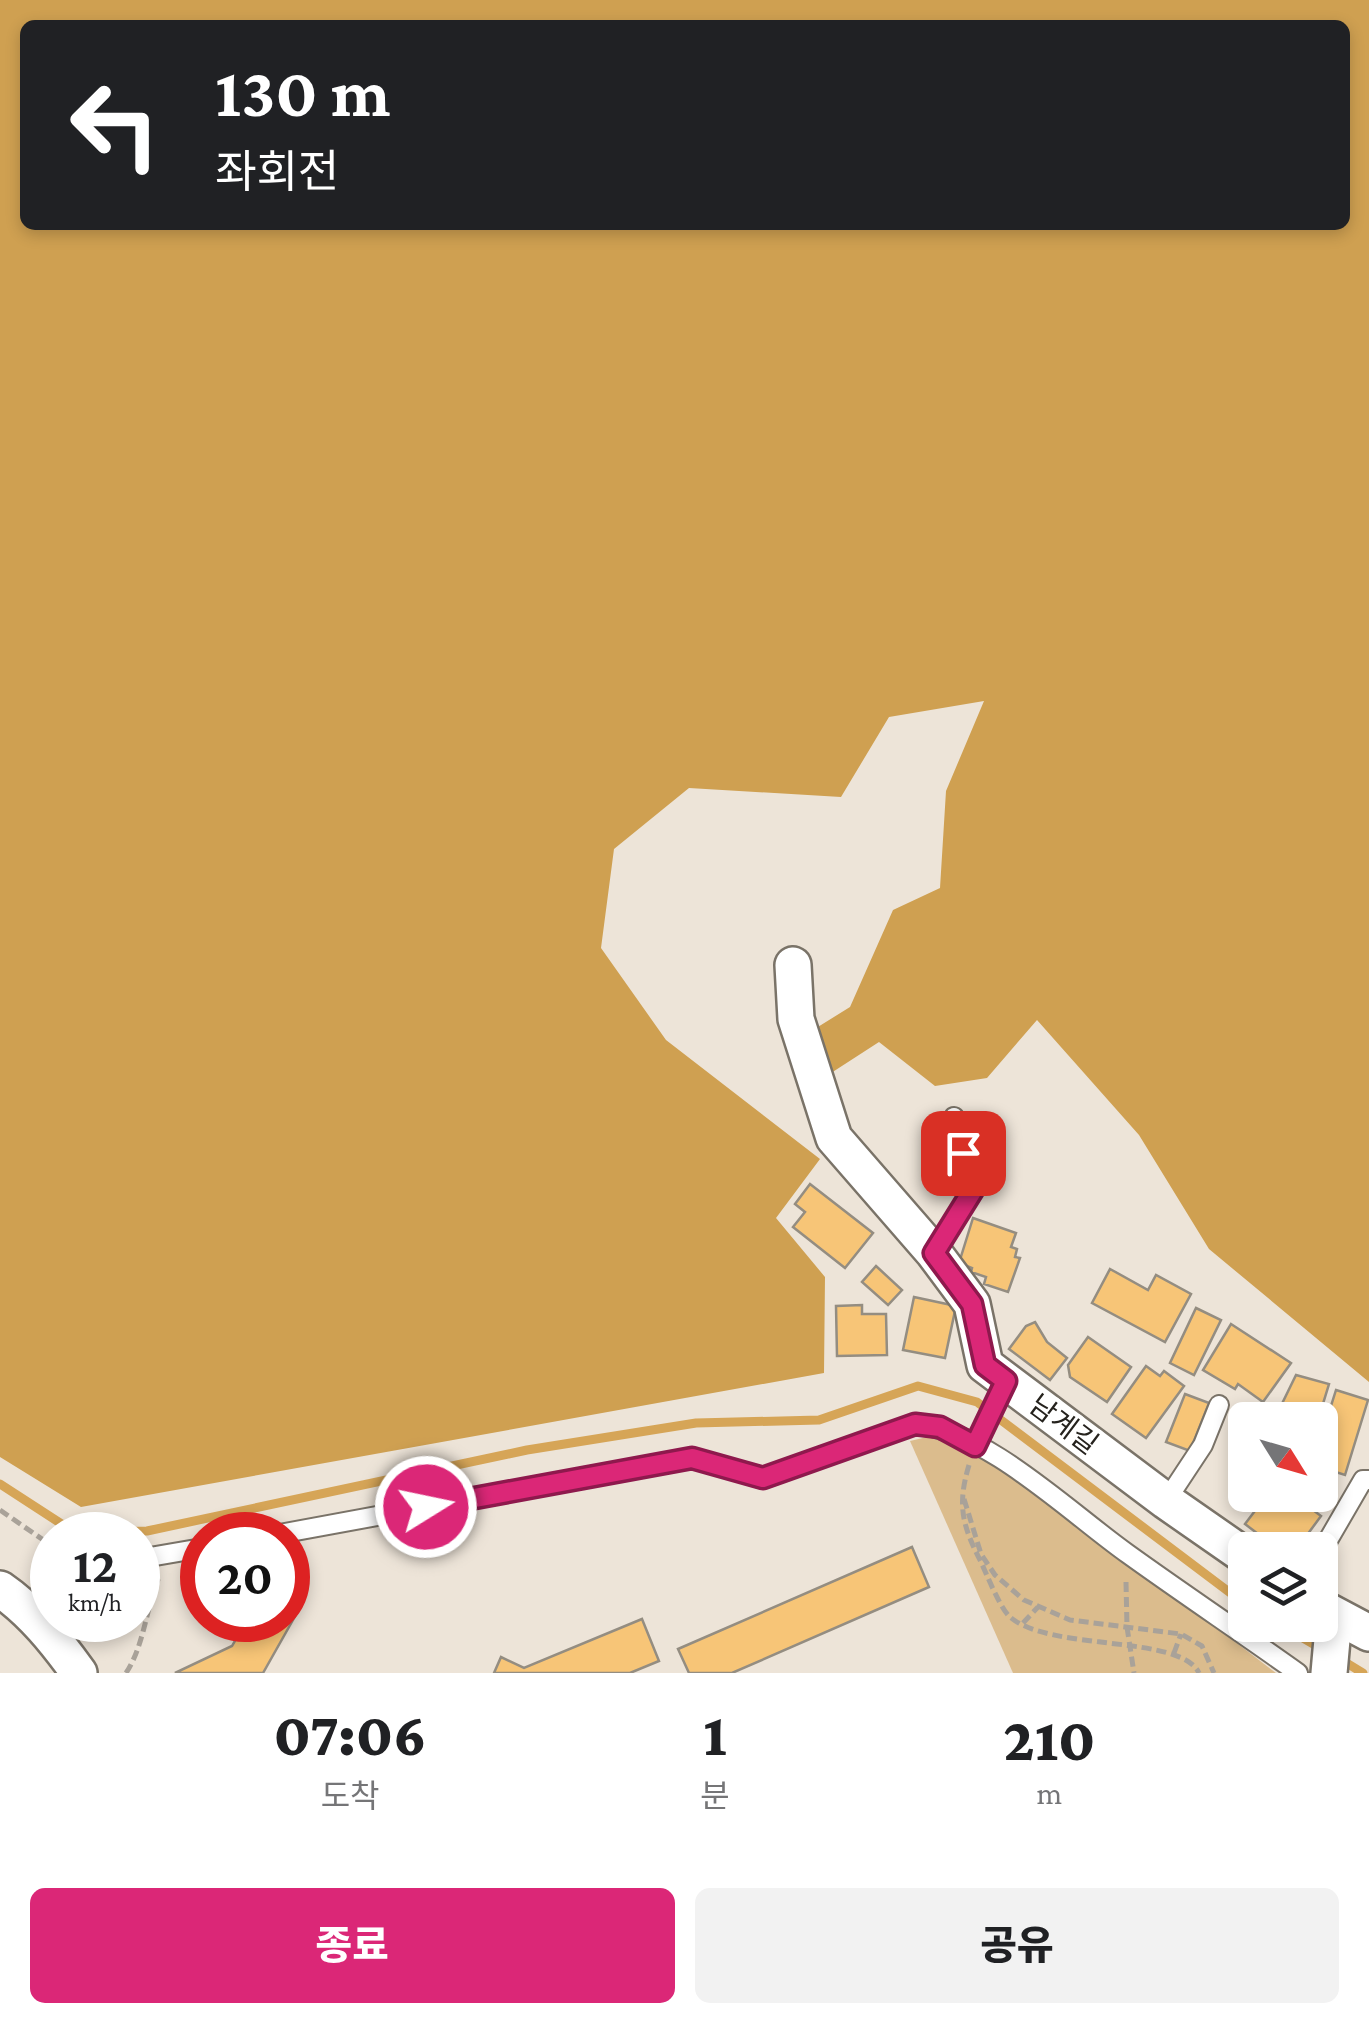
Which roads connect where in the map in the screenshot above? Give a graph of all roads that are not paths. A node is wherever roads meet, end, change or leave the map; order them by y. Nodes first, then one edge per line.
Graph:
1 (793, 965) dead end
2 (954, 1117) dead end
3 (934, 1253) junction
4 (1002, 1390) junction
5 (1219, 1404) dead end
6 (976, 1443) junction
7 (1369, 1480) edge
8 (1166, 1501) junction
9 (310, 1528) edge
10 (1334, 1532) edge
11 (1228, 1544) edge
12 (0, 1589) edge
13 (1338, 1622) edge
14 (1369, 1633) edge
15 (1329, 1642) edge
16 (79, 1673) edge
17 (1298, 1673) edge
18 (1329, 1673) edge

1 - 3 street, 남계길
2 - 3 lane
3 - 4 street, 남계길
4 - 6 lane
4 - 8 street, 남계길
5 - 8 lane
6 - 9 lane
6 - 17 lane
7 - 10 lane
8 - 11 street, 남계길
12 - 16 street
13 - 14 street
15 - 18 street

